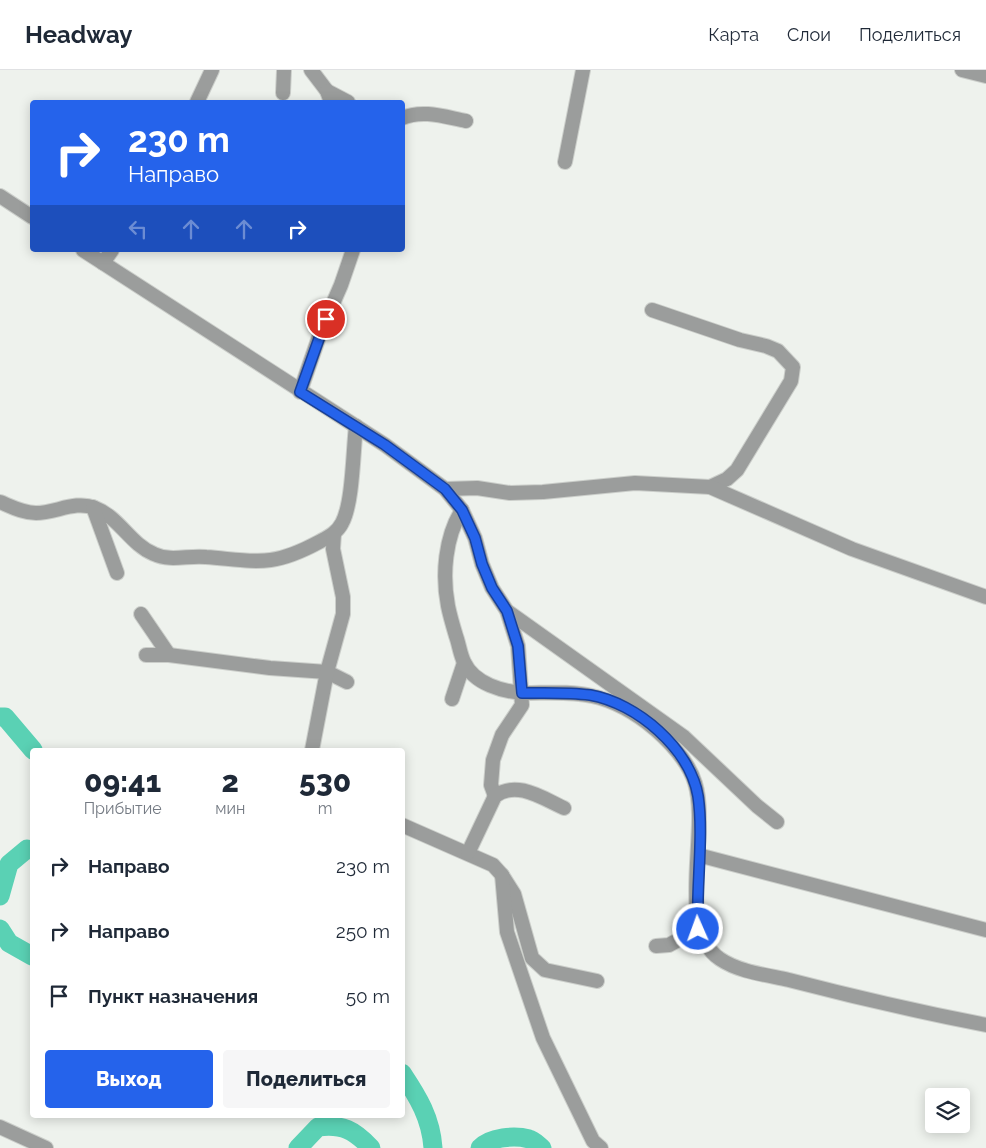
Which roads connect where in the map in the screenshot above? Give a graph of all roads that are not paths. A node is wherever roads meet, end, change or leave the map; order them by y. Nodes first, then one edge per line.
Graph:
1 (212, 70) edge
2 (284, 70) edge
3 (311, 70) edge
4 (583, 70) edge
5 (962, 70) edge
6 (986, 76) edge
7 (283, 93) dead end
8 (329, 97) edge
9 (198, 100) edge
10 (405, 117) edge
11 (466, 121) dead end
12 (565, 162) dead end
13 (1, 200) edge
14 (30, 216) edge
15 (86, 252) edge
16 (111, 252) edge
17 (352, 252) edge
18 (103, 263) junction
19 (652, 310) dead end
20 (300, 392) junction
21 (356, 426) junction
22 (710, 487) junction
23 (445, 489) junction
24 (0, 502) edge
25 (93, 507) junction
26 (462, 510) junction
27 (334, 534) junction
28 (116, 573) dead end
29 (986, 597) edge
30 (507, 611) junction
31 (141, 614) dead end
32 (146, 655) dead end
33 (169, 656) junction
34 (464, 663) junction
35 (327, 672) junction
36 (347, 682) dead end
37 (522, 693) junction
38 (452, 699) dead end
39 (312, 748) edge
40 (495, 796) junction
41 (564, 808) dead end
42 (777, 822) dead end
43 (405, 827) edge
44 (468, 853) junction
45 (698, 855) junction
46 (502, 875) junction
47 (698, 929) junction
48 (986, 930) edge
49 (656, 946) dead end
50 (597, 981) dead end
51 (986, 1025) edge
52 (0, 1128) edge
53 (46, 1148) edge
54 (601, 1148) edge

1 - 9 street
2 - 7 street
3 - 8 street
4 - 12 street
5 - 6 street
10 - 11 street
13 - 14 street
15 - 18 street
16 - 18 street
17 - 20 street
18 - 20 street
19 - 22 street
20 - 21 street
21 - 23 street
21 - 27 street
22 - 23 street
22 - 29 street
23 - 26 street
24 - 25 street
25 - 27 street
25 - 28 street
26 - 30 street
26 - 34 street
27 - 35 street
30 - 37 street
30 - 42 street
31 - 33 street
32 - 33 street
33 - 35 street
34 - 37 street
34 - 38 street
35 - 36 street
35 - 39 street
37 - 40 street
37 - 45 street
40 - 41 street
40 - 44 street
43 - 44 street
44 - 46 street
45 - 47 street
45 - 48 street
46 - 50 street
46 - 54 street
47 - 49 street
47 - 51 street
52 - 53 street

